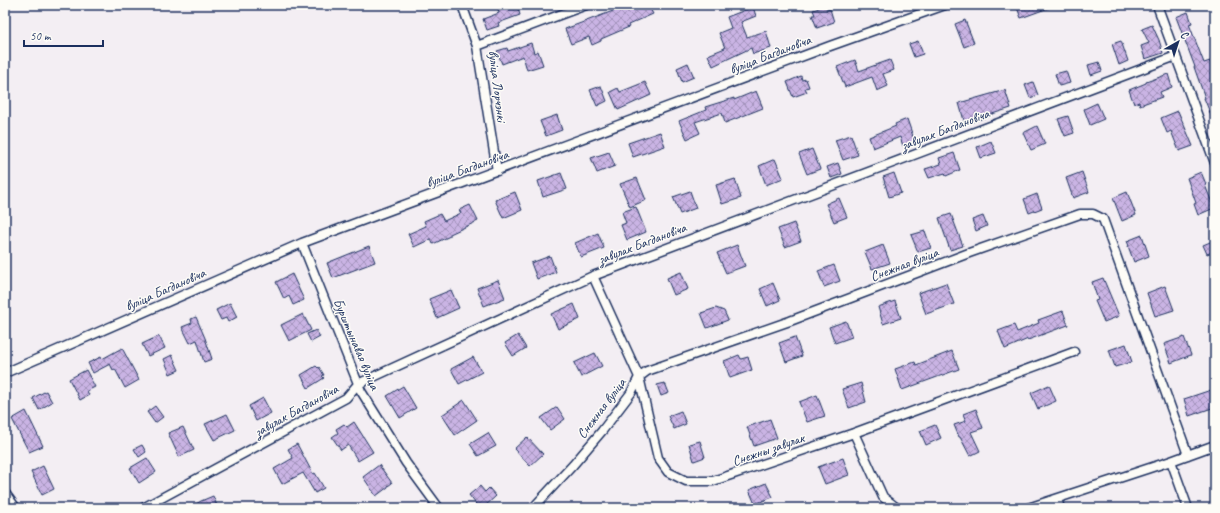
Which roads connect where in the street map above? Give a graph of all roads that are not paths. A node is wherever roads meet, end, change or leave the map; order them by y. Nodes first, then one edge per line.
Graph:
1 (462, 5) edge
2 (586, 5) edge
3 (945, 5) edge
4 (1157, 5) edge
5 (477, 46) junction
6 (1176, 56) junction
7 (1215, 163) edge
8 (497, 171) junction
9 (302, 243) junction
10 (593, 276) junction
11 (1074, 352) dead end
12 (5, 373) edge
13 (639, 377) junction
14 (358, 384) junction
15 (854, 433) junction
16 (1215, 445) edge
17 (1188, 455) junction
18 (1171, 461) junction
19 (5, 493) edge
20 (1057, 499) junction
21 (16, 508) edge
22 (143, 508) edge
23 (439, 508) edge
24 (533, 508) edge
25 (897, 508) edge
26 (1028, 508) edge
27 (1060, 508) edge
28 (1188, 508) edge

1 - 5 street
2 - 5 street, вуліца Лорчэнкі
3 - 8 street, вуліца Багдановіча
4 - 6 street
5 - 8 street, вуліца Лорчэнкі
6 - 7 street
6 - 10 street, завулак Багдановіча
8 - 9 street, вуліца Багдановіча
9 - 12 street, вуліца Багдановіча
9 - 14 street, Бурштынавая вуліца
10 - 13 street, Снежны завулак
10 - 14 street, завулак Багдановіча
11 - 15 street, Снежны завулак
13 - 15 street, Снежны завулак
13 - 17 street, Снежная вуліца
13 - 24 street, Снежная вуліца
14 - 22 street, завулак Багдановіча
14 - 23 street, Бурштынавая вуліца
15 - 25 street
16 - 17 street
17 - 18 street
18 - 20 street
18 - 28 street
19 - 21 street
20 - 26 street
20 - 27 street

